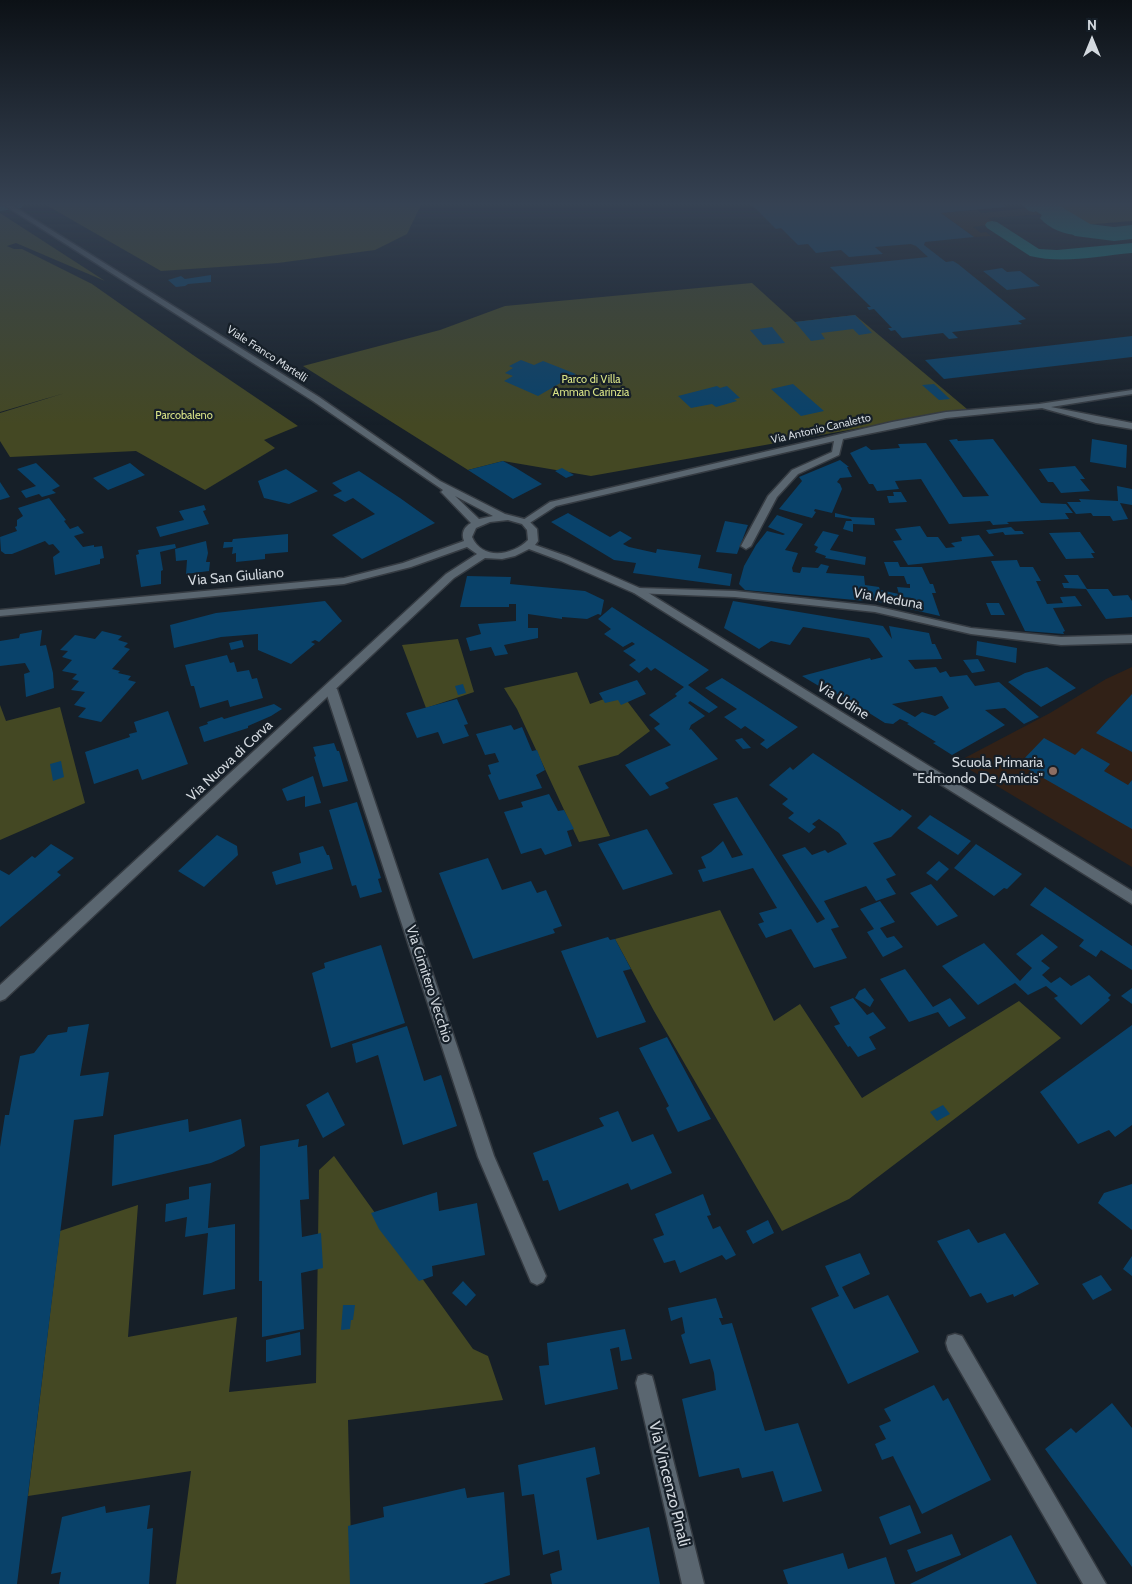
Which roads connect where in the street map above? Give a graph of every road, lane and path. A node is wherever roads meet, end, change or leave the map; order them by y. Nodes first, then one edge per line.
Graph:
1 (122, 277) edge
2 (1132, 392) edge
3 (1039, 406) junction
4 (1132, 426) edge
5 (839, 437) junction
6 (437, 483) junction
7 (503, 517) junction
8 (524, 522) junction
9 (477, 523) junction
10 (469, 543) junction
11 (529, 546) junction
12 (746, 546) dead end
13 (484, 554) junction
14 (638, 591) junction
15 (0, 613) edge
16 (1132, 639) edge
17 (330, 689) junction
18 (1132, 898) edge
19 (0, 994) edge
20 (537, 1276) dead end
21 (955, 1344) dead end
22 (645, 1383) dead end
23 (693, 1584) edge
24 (1095, 1584) edge

1 - 6 main road, Viale Franco Martelli
2 - 3 main road, Via Antonio Canaletto
3 - 4 main road
3 - 5 main road, Via Antonio Canaletto
5 - 8 main road, Via Antonio Canaletto
5 - 12 main road
6 - 7 main road, Viale Franco Martelli
6 - 9 main road, Viale Franco Martelli
7 - 8 main road
7 - 9 main road
8 - 11 main road
9 - 10 main road
10 - 13 main road
10 - 15 main road, Via San Giuliano
11 - 13 main road
11 - 14 main road, Via Udine
13 - 17 main road, Via Nuova di Corva
14 - 16 main road, Via Meduna
14 - 18 main road, Via Udine
17 - 19 main road, Via Nuova di Corva
17 - 20 main road, Via Cimitero Vecchio
21 - 24 main road
22 - 23 main road, Via Vincenzo Pinali

